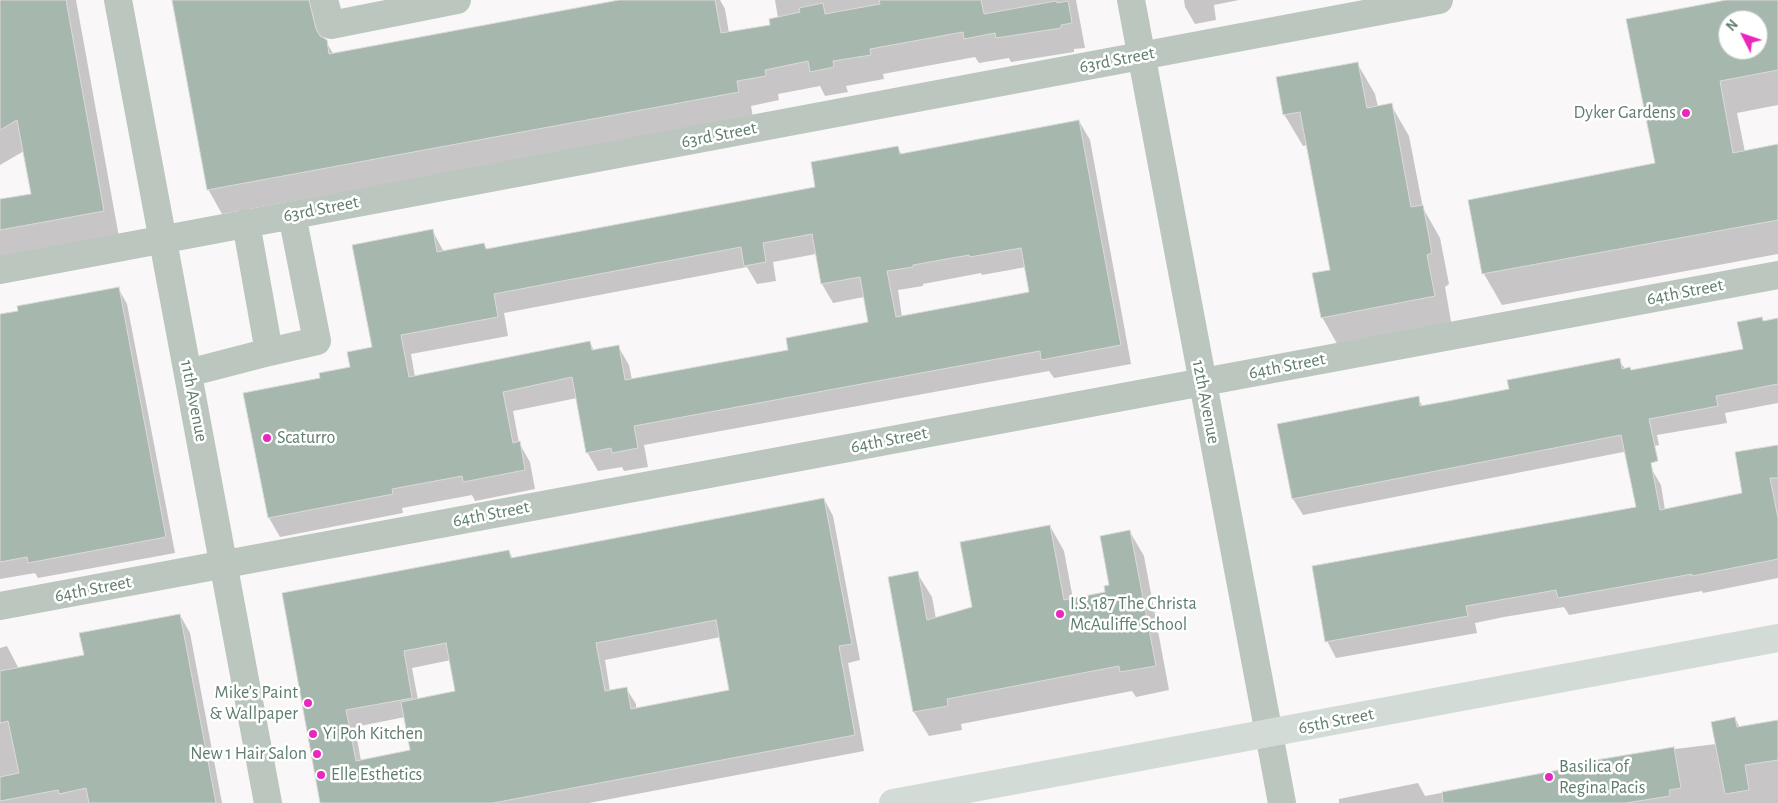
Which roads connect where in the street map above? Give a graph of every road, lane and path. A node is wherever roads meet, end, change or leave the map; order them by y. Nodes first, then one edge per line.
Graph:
1 (118, 0) edge
2 (324, 0) edge
3 (457, 0) edge
4 (1131, 0) edge
5 (1439, 0) edge
6 (1142, 55) junction
7 (292, 215) junction
8 (246, 223) junction
9 (163, 239) junction
10 (0, 270) edge
11 (1778, 274) edge
12 (269, 352) junction
13 (188, 373) junction
14 (1202, 382) junction
15 (224, 564) junction
16 (0, 606) edge
17 (1778, 638) edge
18 (1269, 733) junction
19 (268, 803) edge
20 (893, 803) edge
21 (1282, 803) edge

1 - 9 street, 11th Avenue
2 - 3 street
4 - 6 street, 12th Avenue
5 - 6 street, 63rd Street
6 - 7 street, 63rd Street
6 - 14 street, 12th Avenue
7 - 8 street, 63rd Street
7 - 12 street
8 - 9 street, 63rd Street
8 - 12 street
9 - 10 street, 63rd Street
9 - 13 street, 11th Avenue
11 - 14 street, 64th Street
12 - 13 street
13 - 15 street, 11th Avenue
14 - 15 street, 64th Street
14 - 18 street, 12th Avenue
15 - 16 street, 64th Street
15 - 19 street, 11th Avenue
17 - 18 main road, 65th Street
18 - 20 main road, 65th Street
18 - 21 street, 12th Avenue

